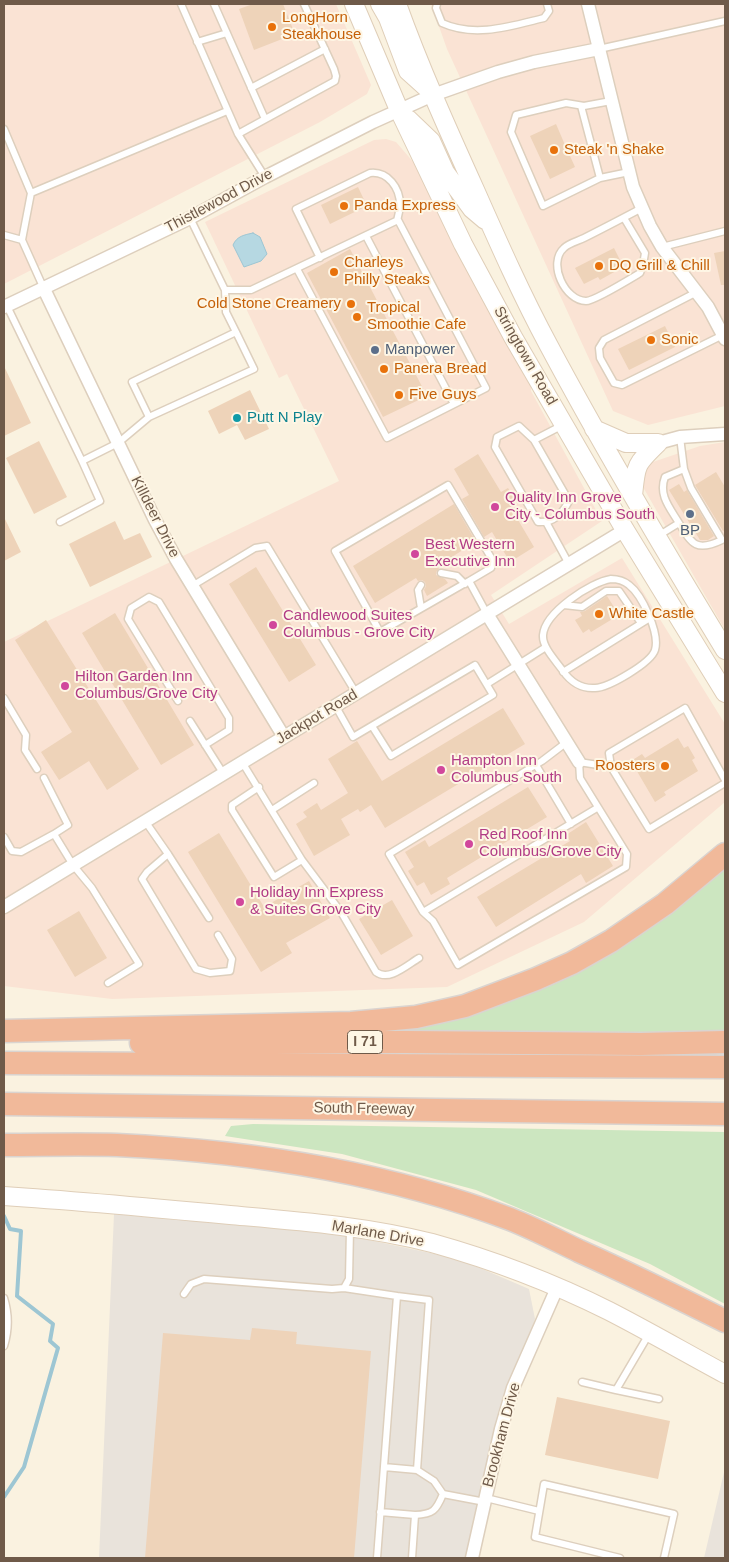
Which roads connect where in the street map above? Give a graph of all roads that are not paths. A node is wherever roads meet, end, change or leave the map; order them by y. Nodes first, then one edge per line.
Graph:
1 (181, 4) edge
2 (214, 4) edge
3 (304, 4) edge
4 (354, 4) edge
5 (380, 4) edge
6 (397, 4) edge
7 (437, 4) edge
8 (547, 4) edge
9 (588, 4) edge
10 (725, 22) edge
11 (227, 33) junction
12 (197, 42) junction
13 (325, 49) junction
14 (599, 49) junction
15 (251, 88) junction
16 (434, 95) junction
17 (611, 101) junction
18 (581, 106) junction
19 (399, 110) junction
20 (227, 111) junction
21 (265, 119) junction
22 (4, 129) edge
23 (238, 134) junction
24 (629, 172) junction
25 (265, 177) junction
26 (600, 178) junction
27 (31, 193) junction
28 (642, 208) junction
29 (190, 218) junction
30 (624, 218) junction
31 (396, 221) junction
32 (491, 225) junction
33 (725, 232) edge
34 (4, 235) edge
35 (366, 236) junction
36 (22, 240) junction
37 (662, 247) junction
38 (320, 258) junction
39 (297, 269) junction
40 (44, 289) junction
41 (225, 290) junction
42 (697, 292) junction
43 (5, 307) edge
44 (236, 332) junction
45 (724, 337) edge
46 (454, 404) junction
47 (149, 417) junction
48 (564, 425) junction
49 (594, 429) junction
50 (725, 434) edge
51 (680, 437) junction
52 (534, 440) junction
53 (118, 443) junction
54 (658, 443) junction
55 (82, 461) junction
56 (684, 469) junction
57 (633, 496) junction
58 (60, 522) dead end
59 (546, 522) junction
60 (679, 523) junction
61 (625, 530) junction
62 (657, 537) junction
63 (569, 564) junction
64 (441, 573) dead end
65 (467, 583) junction
66 (421, 585) dead end
67 (192, 586) junction
68 (564, 605) junction
69 (421, 608) junction
70 (487, 614) junction
71 (650, 618) junction
72 (641, 623) junction
73 (546, 647) junction
74 (725, 650) edge
75 (725, 661) edge
76 (518, 664) junction
77 (564, 672) junction
78 (487, 684) junction
79 (356, 693) junction
80 (725, 693) edge
81 (4, 698) edge
82 (178, 701) dead end
83 (335, 706) junction
84 (190, 721) dead end
85 (372, 726) junction
86 (284, 736) junction
87 (567, 742) junction
88 (206, 745) junction
89 (242, 762) junction
90 (579, 762) junction
91 (536, 765) junction
92 (611, 767) junction
93 (37, 769) dead end
94 (224, 773) junction
95 (44, 778) dead end
96 (725, 781) edge
97 (314, 783) dead end
98 (258, 788) junction
99 (597, 808) junction
100 (272, 810) junction
101 (145, 821) junction
102 (571, 824) junction
103 (54, 834) junction
104 (4, 837) edge
105 (168, 854) junction
106 (725, 854) edge
107 (302, 860) junction
108 (73, 865) junction
109 (6, 905) edge
110 (423, 912) junction
111 (209, 918) dead end
112 (218, 935) dead end
113 (419, 958) dead end
114 (108, 983) dead end
115 (4, 1031) edge
116 (4, 1042) edge
117 (725, 1042) edge
118 (4, 1063) edge
119 (725, 1067) edge
120 (4, 1104) edge
121 (725, 1114) edge
122 (4, 1134) edge
123 (4, 1145) edge
124 (117, 1145) junction
125 (4, 1196) edge
126 (350, 1228) junction
127 (344, 1288) junction
128 (557, 1288) junction
129 (184, 1294) dead end
130 (397, 1296) junction
131 (4, 1298) edge
132 (725, 1321) edge
133 (649, 1333) junction
134 (4, 1346) edge
135 (725, 1374) edge
136 (582, 1382) dead end
137 (616, 1390) junction
138 (659, 1399) dead end
139 (384, 1467) junction
140 (417, 1470) junction
141 (442, 1494) junction
142 (485, 1500) junction
143 (539, 1511) junction
144 (380, 1512) junction
145 (415, 1515) junction
146 (377, 1558) edge
147 (412, 1558) edge
148 (472, 1558) edge
149 (620, 1558) edge
150 (664, 1558) edge

1 - 12 lane
2 - 11 lane
3 - 13 lane
4 - 19 main road, Stringtown Road
5 - 16 main road
6 - 16 main road, Stringtown Road
7 - 8 lane
9 - 14 street
10 - 14 lane
11 - 12 lane
11 - 15 lane
12 - 20 lane
13 - 15 lane
13 - 21 lane
14 - 16 street, Thistlewood Drive
14 - 17 street
15 - 21 lane
16 - 19 street, Thistlewood Drive
16 - 32 main road, Stringtown Road
17 - 18 lane
17 - 24 street
18 - 26 lane
18 - 26 lane
19 - 25 street, Thistlewood Drive
19 - 32 main road
19 - 48 main road, Stringtown Road
20 - 23 lane
20 - 27 lane
21 - 23 lane
22 - 27 lane
23 - 25 lane
24 - 26 lane
24 - 28 street
25 - 29 street, Thistlewood Drive
27 - 36 lane
28 - 30 lane
28 - 37 street
29 - 40 street, Thistlewood Drive
29 - 41 lane
30 - 30 lane
31 - 35 lane
31 - 38 lane
31 - 46 lane
32 - 49 main road, Stringtown Road
33 - 37 lane
34 - 36 lane
35 - 38 lane
35 - 46 lane
36 - 40 lane
37 - 42 street
38 - 39 lane
39 - 41 lane
39 - 46 lane
40 - 43 street, Thistlewood Drive
40 - 53 street, Killdeer Drive
41 - 44 lane
42 - 45 street
42 - 45 lane
43 - 55 lane
44 - 47 lane
44 - 47 lane
47 - 53 lane
48 - 52 lane
48 - 61 main road, Stringtown Road
49 - 54 main road
49 - 57 main road, Stringtown Road
50 - 51 street
51 - 54 street
51 - 56 lane
52 - 59 lane
52 - 59 lane
53 - 55 lane
53 - 67 street, Killdeer Drive
54 - 57 main road
55 - 58 lane
56 - 60 lane
56 - 60 lane
57 - 62 main road, Stringtown Road
59 - 63 lane
60 - 62 lane
61 - 63 street, Jackpot Road
61 - 75 main road
61 - 80 main road, Stringtown Road
62 - 74 main road, Stringtown Road
63 - 70 street, Jackpot Road
64 - 65 lane
65 - 69 lane
65 - 69 lane
65 - 70 lane
66 - 69 lane
67 - 79 lane
67 - 86 street, Killdeer Drive
68 - 71 lane
68 - 72 lane
68 - 73 lane
70 - 76 street
70 - 79 street, Jackpot Road
71 - 72 lane
71 - 77 lane
72 - 77 lane
73 - 76 lane
73 - 77 lane
76 - 78 lane
76 - 87 street
78 - 85 lane
78 - 85 lane
79 - 83 street, Jackpot Road
81 - 93 lane
82 - 88 lane
83 - 85 lane
83 - 86 street, Jackpot Road
84 - 88 lane
86 - 89 street, Jackpot Road
87 - 90 street
87 - 91 lane
88 - 94 lane
89 - 94 street, Jackpot Road
89 - 98 lane
90 - 92 lane
90 - 99 lane
91 - 102 lane
91 - 110 lane
92 - 96 lane
92 - 96 lane
94 - 101 street, Jackpot Road
95 - 103 lane
97 - 100 lane
98 - 100 lane
98 - 107 lane
99 - 102 lane
99 - 110 lane
100 - 107 lane
101 - 105 lane
101 - 108 street, Jackpot Road
102 - 110 lane
103 - 104 lane
103 - 108 lane
105 - 111 lane
105 - 112 lane
106 - 115 highway
107 - 113 lane
108 - 109 street, Jackpot Road
108 - 114 lane
116 - 117 highway, I 71
118 - 119 highway, I 71
120 - 121 highway, South Freeway
122 - 124 highway
123 - 124 highway
124 - 132 highway
125 - 126 main road, Marlane Drive
126 - 127 lane
126 - 128 main road, Marlane Drive
127 - 129 lane
127 - 130 lane
128 - 133 main road, Marlane Drive
128 - 142 street, Brookham Drive
130 - 139 lane
130 - 140 lane
131 - 134 lane
133 - 135 main road, Marlane Drive
133 - 137 lane
136 - 137 lane
137 - 138 lane
139 - 140 lane
139 - 144 lane
140 - 141 lane
141 - 142 lane
141 - 145 lane
142 - 143 lane
142 - 148 street, Brookham Drive
143 - 149 lane
143 - 150 lane
144 - 145 lane
144 - 146 lane
145 - 147 lane

